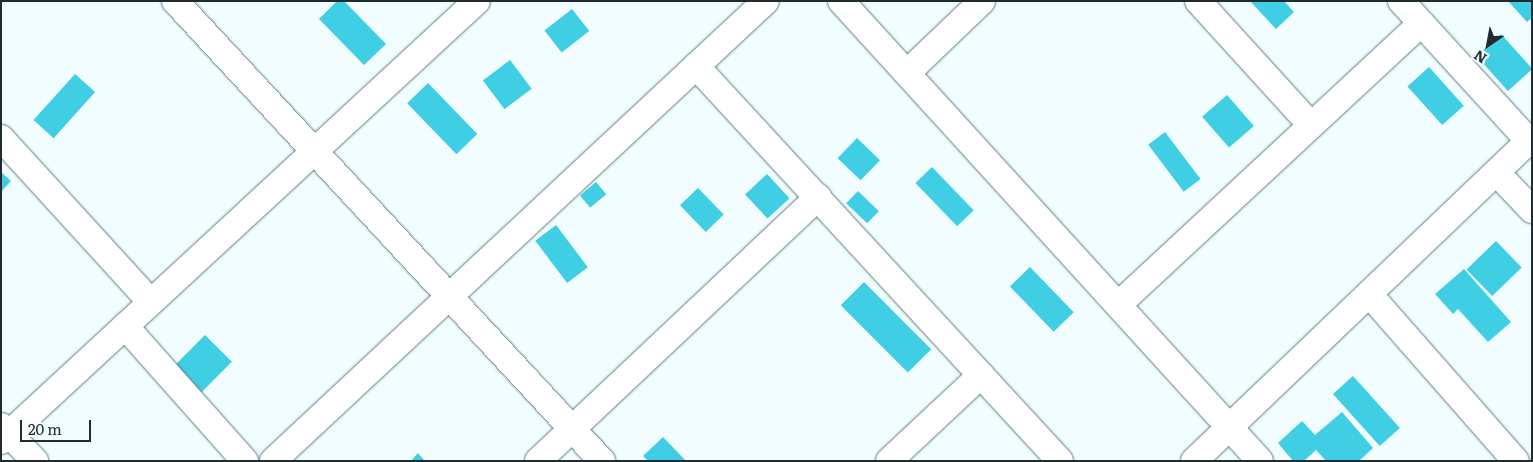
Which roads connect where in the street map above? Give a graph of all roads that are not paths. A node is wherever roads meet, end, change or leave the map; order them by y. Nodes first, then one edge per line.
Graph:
1 (477, 1) edge
2 (766, 1) edge
3 (841, 1) edge
4 (982, 1) edge
5 (1198, 1) edge
6 (1402, 1) edge
7 (184, 4) edge
8 (1421, 23) junction
9 (696, 66) junction
10 (907, 73) junction
11 (1311, 125) junction
12 (1, 138) edge
13 (1530, 140) edge
14 (315, 151) junction
15 (1497, 173) junction
16 (818, 197) junction
17 (1532, 210) edge
18 (1370, 295) junction
19 (450, 296) junction
20 (152, 302) junction
21 (1118, 305) junction
22 (125, 326) junction
23 (981, 375) junction
24 (1228, 427) junction
25 (572, 429) junction
26 (4, 434) edge
27 (35, 461) edge
28 (245, 461) edge
29 (273, 461) edge
30 (538, 461) edge
31 (602, 461) edge
32 (889, 461) edge
33 (1060, 461) edge
34 (1194, 461) edge
35 (1260, 461) edge
36 (1516, 461) edge

1 - 14 street
2 - 9 street
3 - 10 street
4 - 10 street
5 - 11 street
6 - 8 street
7 - 14 street
8 - 11 street
8 - 13 street
9 - 16 street
9 - 19 street
10 - 21 street
11 - 21 street
12 - 20 street
13 - 15 street
14 - 19 street
14 - 20 street
15 - 17 street
15 - 18 street
16 - 23 street
16 - 25 street
18 - 24 street
18 - 36 street
19 - 25 street
19 - 29 street
20 - 22 street
21 - 24 street
22 - 26 street
22 - 28 street
23 - 32 street
23 - 33 street
24 - 34 street
24 - 35 street
25 - 30 street
25 - 31 street
26 - 27 street

